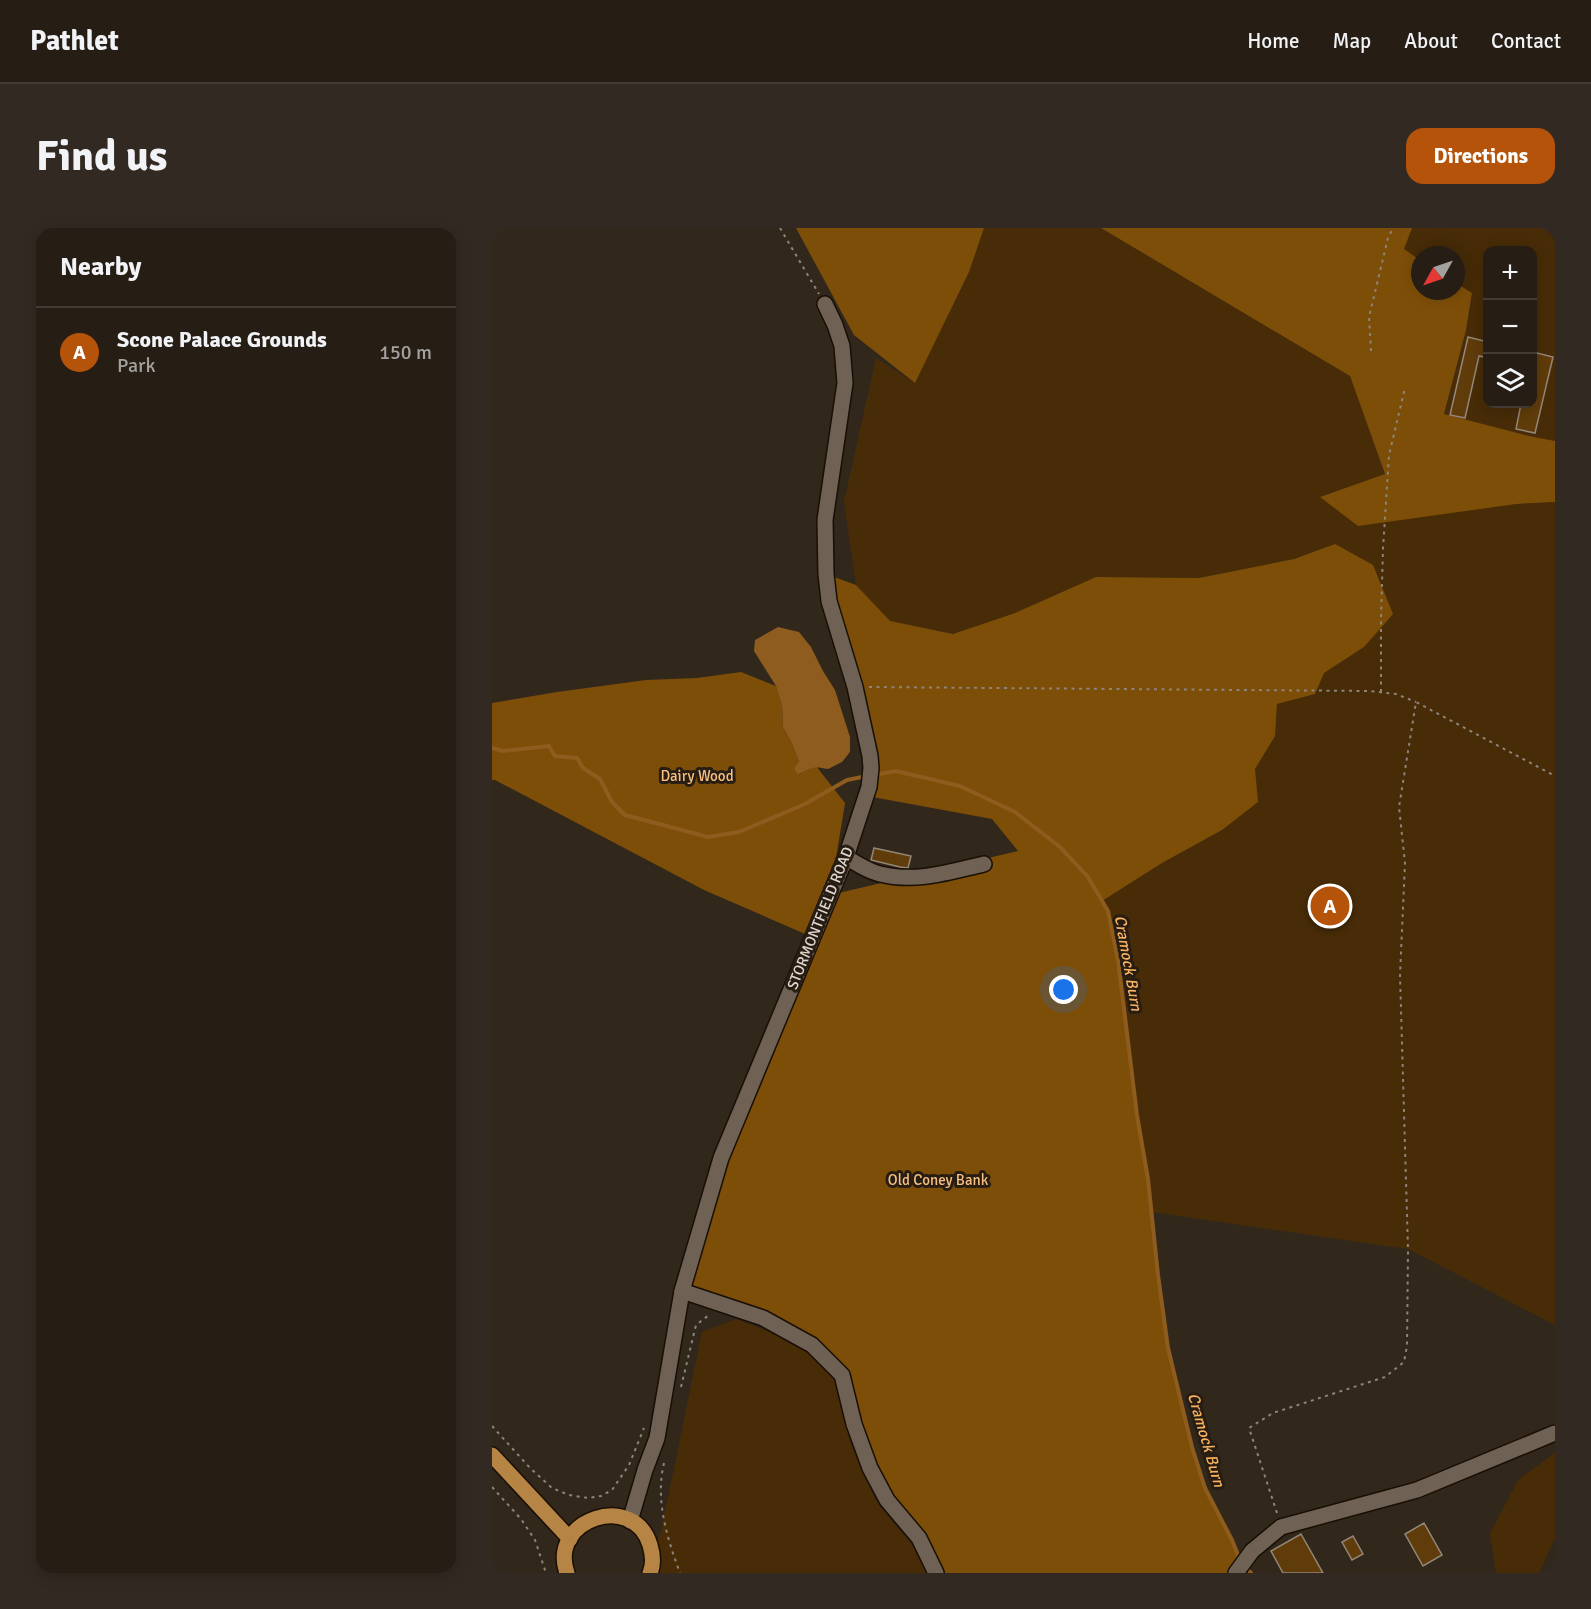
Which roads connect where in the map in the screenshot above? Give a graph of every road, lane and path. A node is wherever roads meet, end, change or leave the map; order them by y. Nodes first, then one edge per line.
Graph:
1 (780, 228) edge
2 (1393, 228) edge
3 (825, 304) joint
4 (1371, 351) dead end
5 (1405, 388) dead end
6 (855, 687) junction
7 (1381, 692) junction
8 (1416, 702) junction
9 (1555, 776) edge
10 (846, 857) junction
11 (984, 864) dead end
12 (682, 1291) junction
13 (724, 1305) junction
14 (680, 1389) dead end
15 (492, 1426) edge
16 (1555, 1433) edge
17 (666, 1454) dead end
18 (492, 1455) edge
19 (629, 1465) dead end
20 (492, 1487) edge
21 (630, 1521) junction
22 (1281, 1527) junction
23 (570, 1539) junction
24 (546, 1573) edge
25 (567, 1573) edge
26 (650, 1573) edge
27 (680, 1573) edge
28 (936, 1573) edge
29 (1236, 1573) edge

1 - 3 path
2 - 4 path
3 - 6 street, STORMONTFIELD ROAD
5 - 7 path
6 - 7 path
6 - 10 street, STORMONTFIELD ROAD
7 - 8 path
8 - 9 path
8 - 22 path
10 - 11 street
10 - 12 street, STORMONTFIELD ROAD
12 - 13 street
12 - 21 street, STORMONTFIELD ROAD
13 - 14 path
13 - 28 street
15 - 19 path
16 - 22 street
17 - 27 path
18 - 23 main road
20 - 24 path
21 - 23 main road
21 - 26 main road
22 - 29 street
23 - 25 main road

